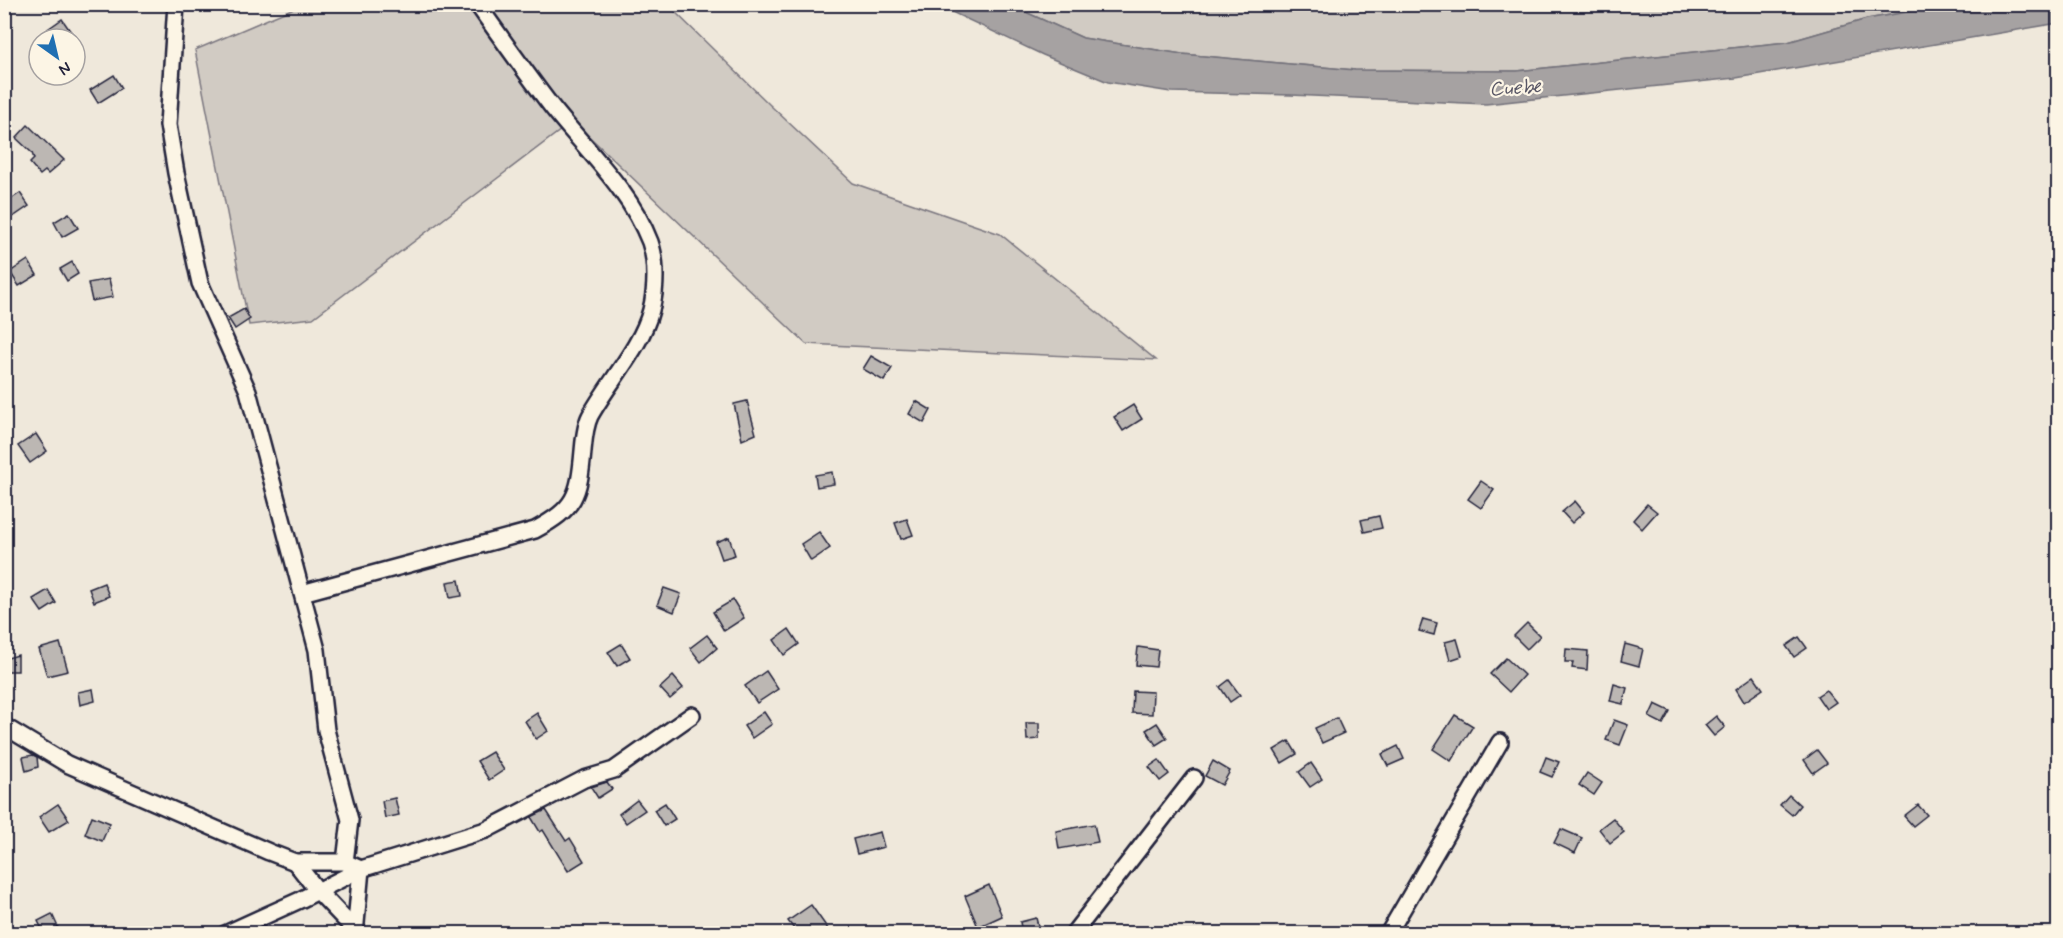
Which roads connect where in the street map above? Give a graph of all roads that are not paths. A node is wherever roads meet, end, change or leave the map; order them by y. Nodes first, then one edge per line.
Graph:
1 (176, 4) edge
2 (477, 4) edge
3 (302, 593) junction
4 (692, 715) dead end
5 (4, 726) edge
6 (1500, 742) dead end
7 (1194, 778) dead end
8 (294, 862) junction
9 (345, 862) junction
10 (361, 869) junction
11 (317, 890) junction
12 (355, 932) edge
13 (225, 933) edge
14 (1073, 933) edge
15 (1388, 933) edge

1 - 3 street
2 - 3 street
3 - 9 street
4 - 10 street
5 - 8 street
6 - 15 street
7 - 14 street
8 - 9 street
8 - 11 street
9 - 10 street
10 - 11 street
10 - 12 street
11 - 12 street
11 - 13 street

